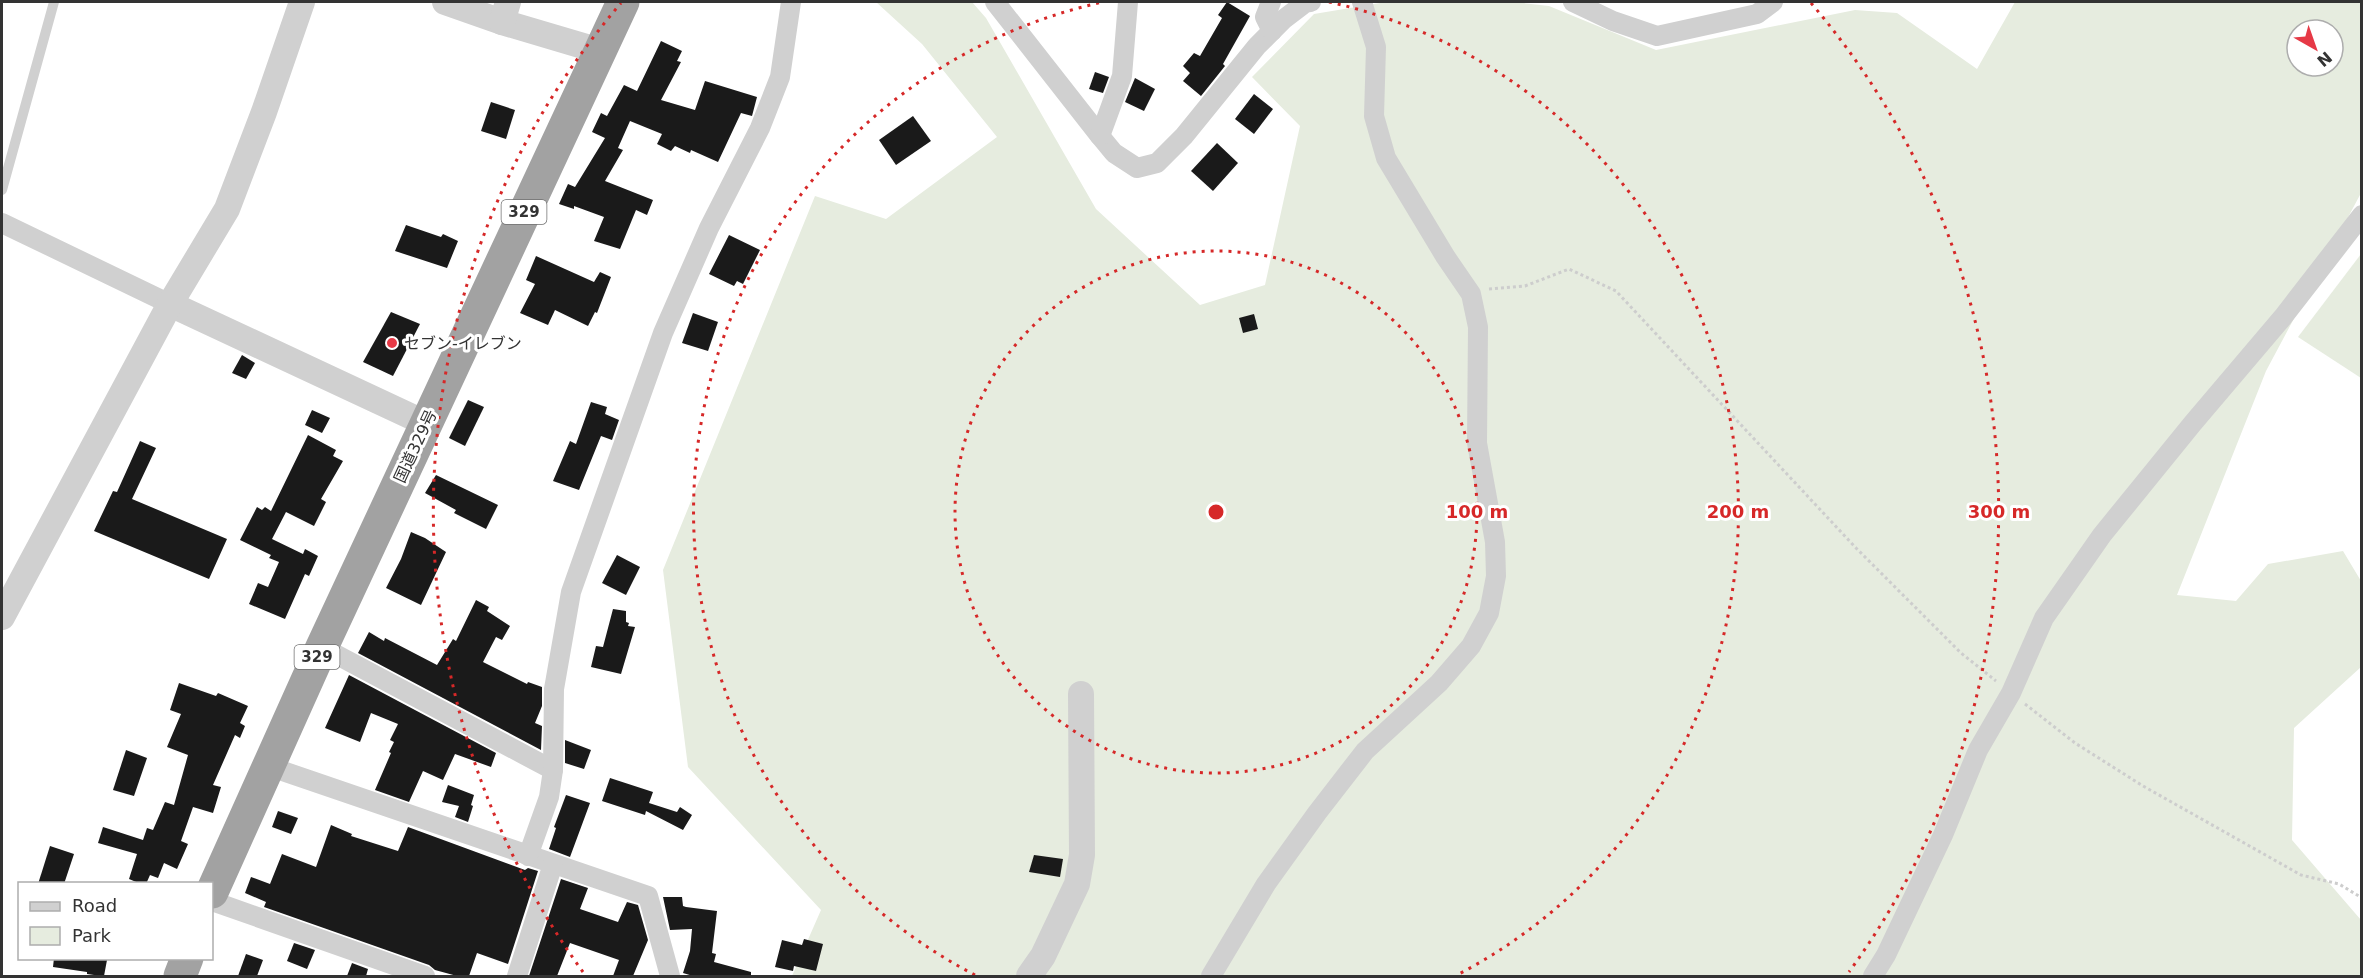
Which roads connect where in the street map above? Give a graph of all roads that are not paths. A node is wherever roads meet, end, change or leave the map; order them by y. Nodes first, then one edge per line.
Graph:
1 (54, 2) edge
2 (302, 2) edge
3 (445, 2) edge
4 (623, 2) edge
5 (791, 2) edge
6 (996, 2) edge
7 (1128, 2) edge
8 (1271, 2) edge
9 (1311, 2) edge
10 (1362, 2) edge
11 (1573, 2) edge
12 (1773, 2) edge
13 (505, 12) edge
14 (1272, 31) junction
15 (600, 51) junction
16 (1100, 136) junction
17 (2, 190) edge
18 (2361, 215) edge
19 (2, 223) edge
20 (170, 304) junction
21 (425, 423) junction
22 (2, 617) edge
23 (322, 647) junction
24 (1081, 694) dead end
25 (268, 766) junction
26 (553, 770) junction
27 (528, 856) junction
28 (553, 864) junction
29 (213, 890) edge
30 (213, 901) edge
31 (186, 960) edge
32 (180, 976) edge
33 (425, 976) edge
34 (517, 976) edge
35 (670, 976) edge
36 (1029, 976) edge
37 (1211, 976) edge
38 (1873, 976) edge

1 - 17 lane
2 - 20 street
3 - 13 street
4 - 15 highway, 国道329号 / 329
5 - 26 street
6 - 16 street
7 - 16 street
8 - 14 street
9 - 14 street
10 - 37 street
11 - 12 street
13 - 15 street
14 - 16 street
15 - 21 highway, 国道329号 / 329
18 - 38 street
19 - 20 street
20 - 21 street
20 - 22 street
21 - 23 highway, 国道329号 / 329
23 - 25 highway, 国道329号 / 329
23 - 26 street
24 - 36 street
25 - 27 street
25 - 29 highway, 国道329号 / 329
26 - 27 street
27 - 28 street
28 - 34 street
28 - 35 street
30 - 33 street
31 - 32 highway

